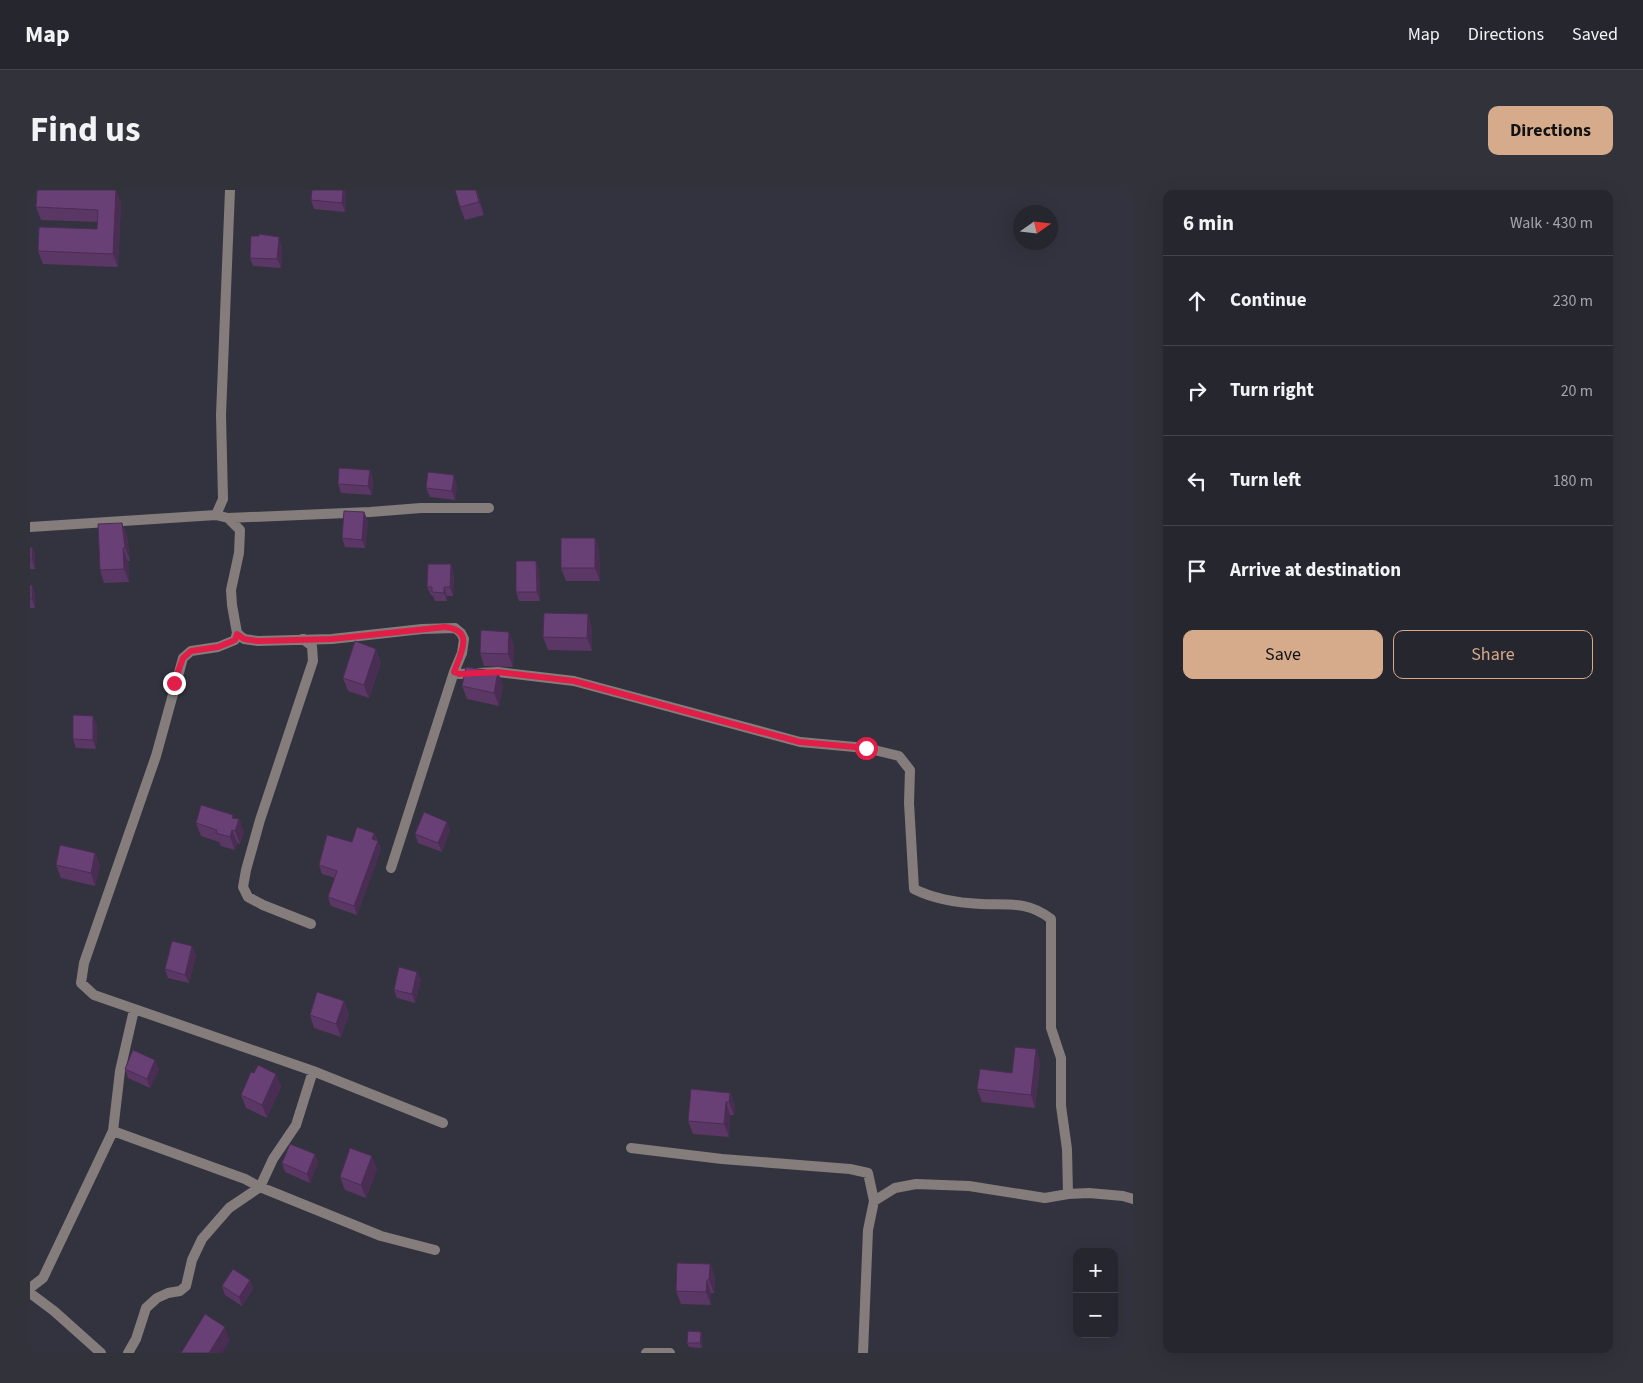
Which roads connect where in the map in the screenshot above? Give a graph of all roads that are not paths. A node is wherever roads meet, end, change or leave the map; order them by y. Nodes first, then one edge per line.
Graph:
1 (230, 190) edge
2 (489, 508) dead end
3 (216, 516) junction
4 (228, 518) junction
5 (30, 527) edge
6 (237, 634) junction
7 (304, 639) junction
8 (454, 672) junction
9 (391, 868) dead end
10 (311, 924) dead end
11 (134, 1010) junction
12 (313, 1071) junction
13 (443, 1123) dead end
14 (113, 1131) junction
15 (631, 1148) dead end
16 (260, 1187) junction
17 (1068, 1194) junction
18 (1133, 1199) edge
19 (874, 1200) junction
20 (436, 1250) dead end
21 (30, 1288) edge
22 (30, 1293) edge
23 (101, 1353) edge
24 (128, 1353) edge
25 (646, 1353) edge
26 (670, 1353) edge
27 (863, 1353) edge

1 - 3 street
2 - 4 street
3 - 4 street
3 - 5 street
4 - 6 street
6 - 7 street
6 - 11 street
7 - 8 street
7 - 10 street
8 - 9 street
8 - 17 street
11 - 12 street
11 - 14 street
12 - 13 street
12 - 16 street
14 - 16 street
14 - 21 street
15 - 19 street
16 - 20 street
16 - 24 street
17 - 18 street
17 - 19 street
19 - 27 street
22 - 23 street
25 - 26 street

